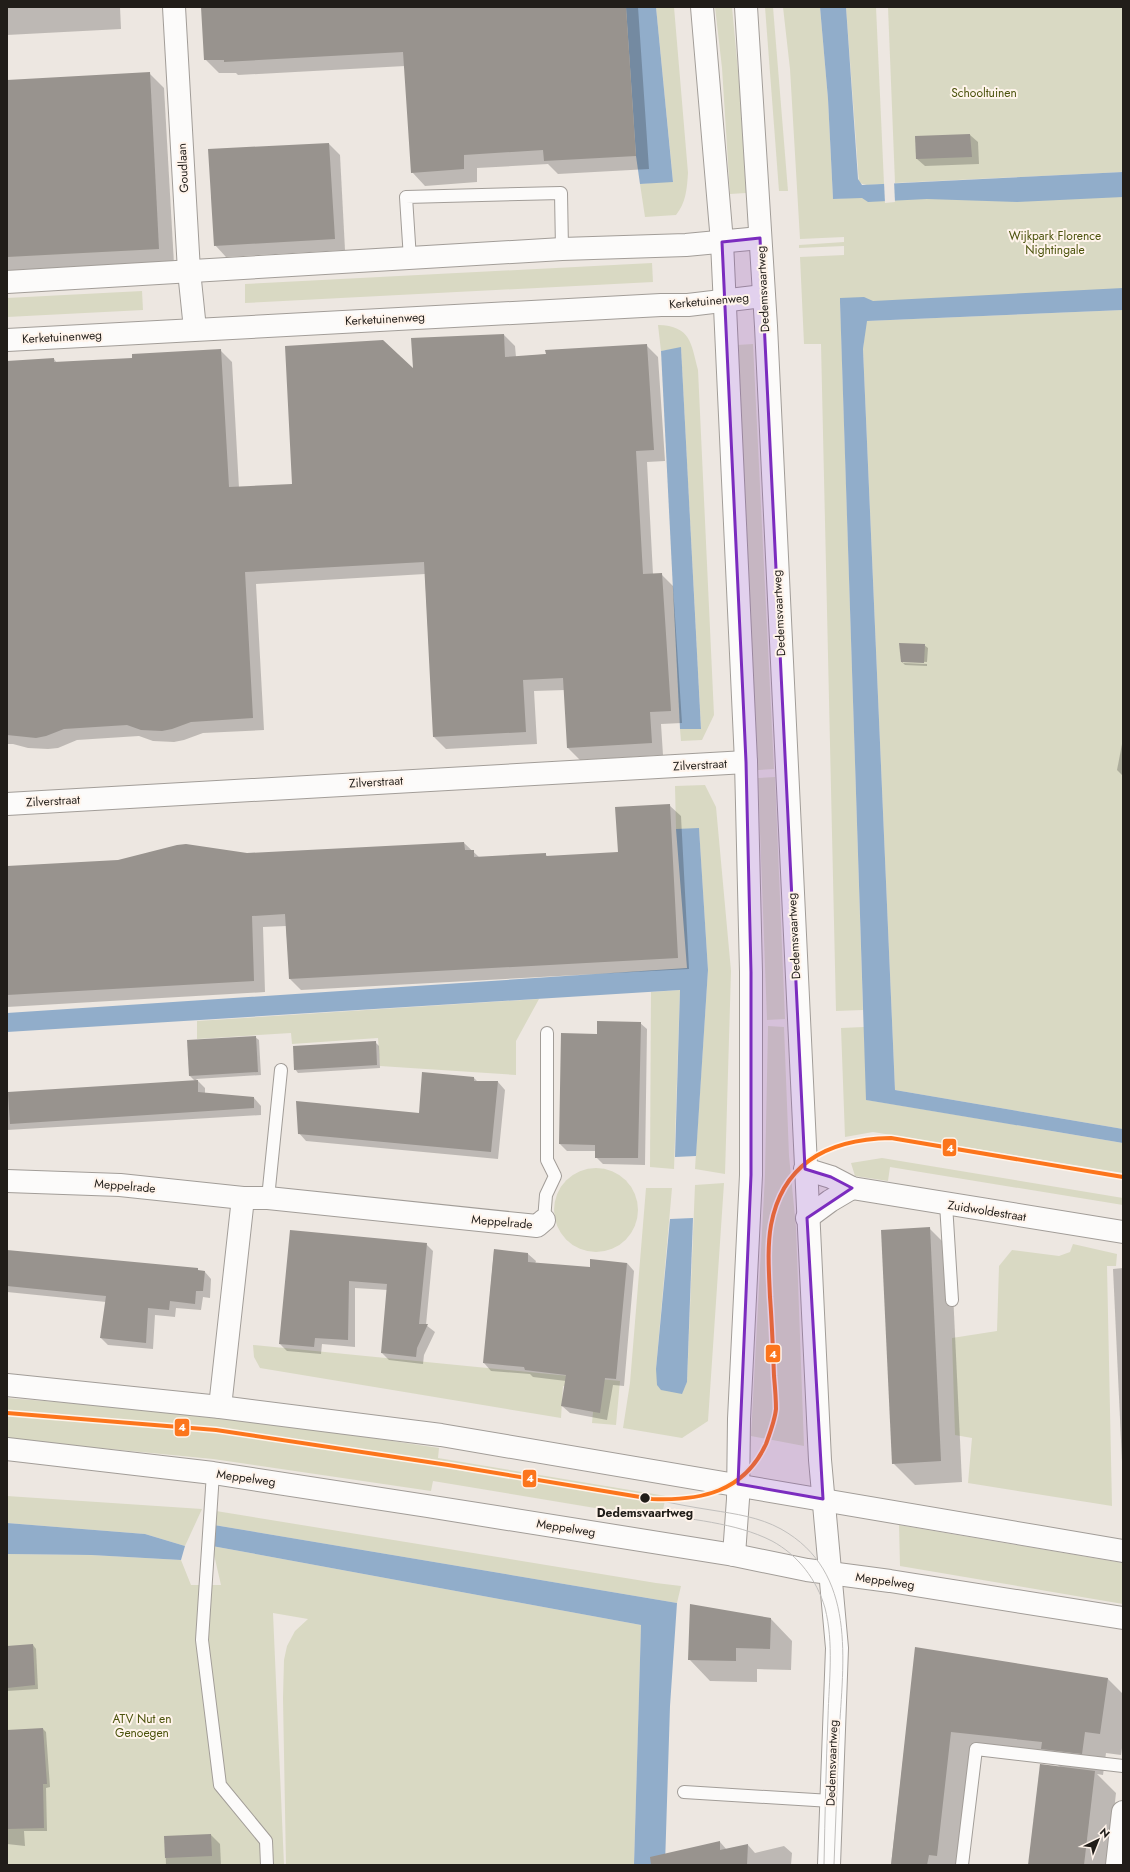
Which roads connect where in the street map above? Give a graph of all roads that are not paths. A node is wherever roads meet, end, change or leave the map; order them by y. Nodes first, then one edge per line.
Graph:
1 (174, 7) edge
2 (702, 7) edge
3 (746, 7) edge
4 (760, 238) junction
5 (722, 242) junction
6 (562, 249) junction
7 (410, 259) junction
8 (190, 271) junction
9 (7, 282) edge
10 (763, 296) junction
11 (724, 300) junction
12 (195, 329) junction
13 (7, 340) edge
14 (746, 762) junction
15 (7, 804) edge
16 (547, 1033) dead end
17 (281, 1070) dead end
18 (805, 1169) junction
19 (7, 1181) edge
20 (852, 1188) junction
21 (243, 1198) junction
22 (268, 1198) junction
23 (946, 1204) junction
24 (807, 1218) junction
25 (544, 1220) joint
26 (1123, 1232) edge
27 (952, 1300) dead end
28 (7, 1385) edge
29 (220, 1407) junction
30 (7, 1449) edge
31 (213, 1474) junction
32 (738, 1484) junction
33 (823, 1499) junction
34 (1123, 1551) edge
35 (734, 1555) junction
36 (829, 1574) junction
37 (1123, 1618) edge
38 (1123, 1766) edge
39 (684, 1792) dead end
40 (831, 1801) junction
41 (1123, 1812) edge
42 (267, 1865) edge
43 (829, 1865) edge
44 (962, 1865) edge
45 (1117, 1865) edge

1 - 8 main road, Goudlaan
2 - 5 main road
3 - 4 main road, Dedemsvaartweg
4 - 5 main road
4 - 10 main road, Dedemsvaartweg
5 - 6 main road
5 - 11 main road
6 - 7 main road
6 - 7 lane
7 - 8 main road
8 - 9 main road
8 - 12 main road, Goudlaan
10 - 11 main road, Kerketuinenweg
10 - 18 main road, Dedemsvaartweg
11 - 12 main road, Kerketuinenweg
11 - 14 main road
12 - 13 main road, Kerketuinenweg
14 - 15 main road, Zilverstraat
14 - 32 main road
16 - 25 lane, Meppelrade
17 - 22 lane
18 - 20 main road, Zuidwoldestraat
18 - 24 main road, Dedemsvaartweg
19 - 21 main road, Meppelrade
20 - 23 main road, Zuidwoldestraat
20 - 24 main road
21 - 22 main road, Meppelrade
21 - 29 main road
22 - 25 main road, Meppelrade
23 - 26 main road, Zuidwoldestraat
23 - 27 lane
24 - 33 main road, Dedemsvaartweg
28 - 29 main road
29 - 32 main road
30 - 31 main road, Meppelweg
31 - 35 main road, Meppelweg
31 - 42 lane
32 - 33 main road
32 - 35 main road
33 - 34 main road
33 - 36 main road, Dedemsvaartweg
35 - 36 main road, Meppelweg
36 - 37 main road, Meppelweg
36 - 40 main road, Dedemsvaartweg
38 - 44 lane
39 - 40 lane
40 - 43 main road, Dedemsvaartweg
41 - 45 main road

